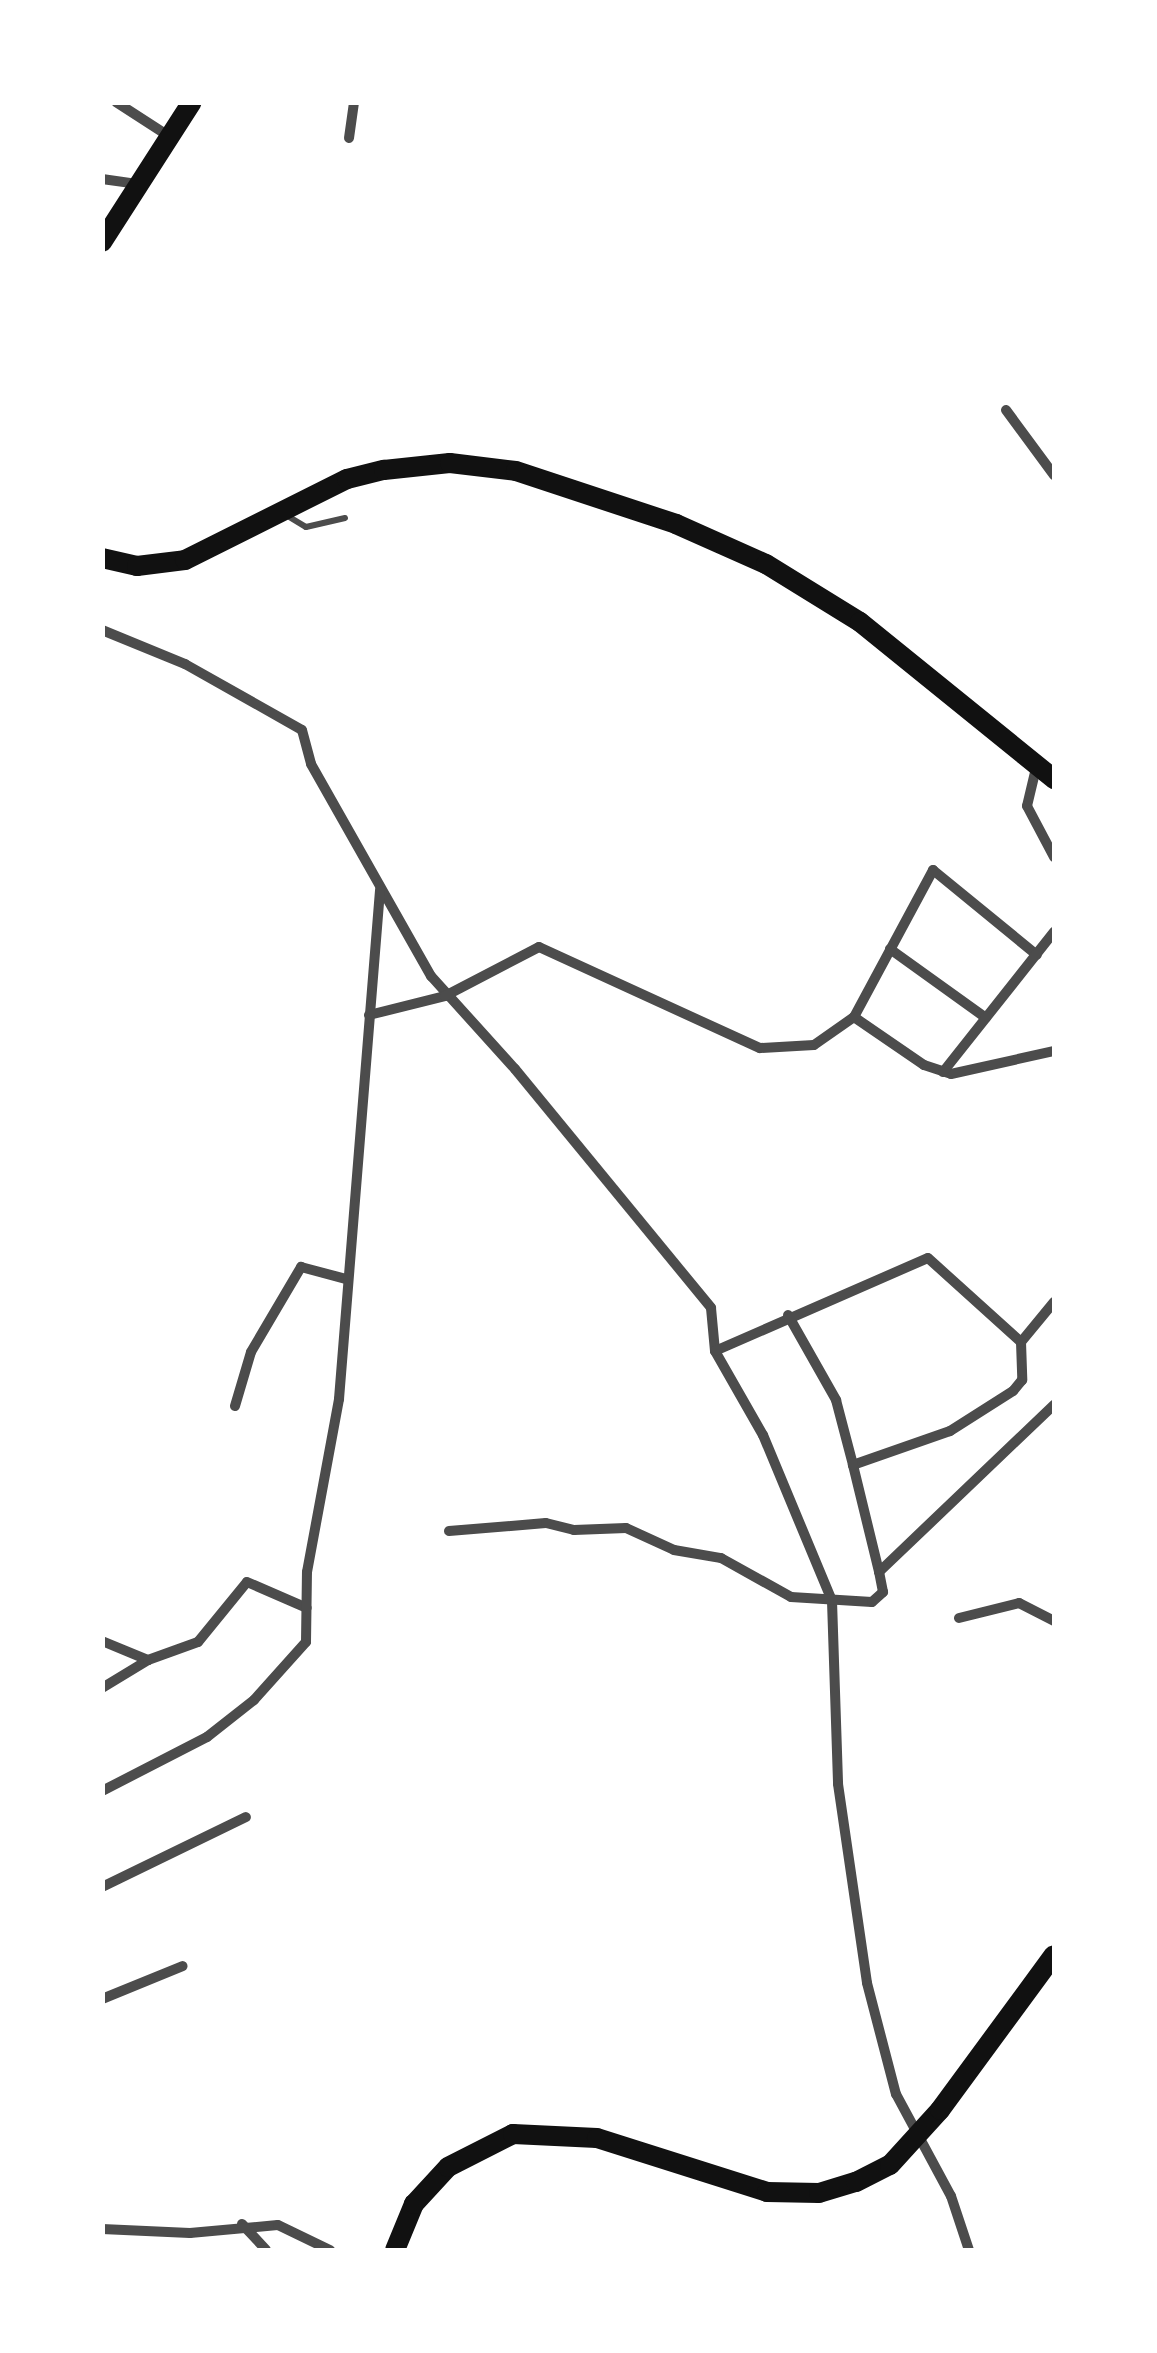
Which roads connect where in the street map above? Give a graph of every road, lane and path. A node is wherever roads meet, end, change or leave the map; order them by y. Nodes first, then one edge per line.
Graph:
1 (116, 102) edge
2 (192, 102) edge
3 (354, 102) edge
4 (170, 138) junction
5 (349, 138) dead end
6 (102, 178) edge
7 (140, 184) junction
8 (102, 242) edge
9 (1006, 410) dead end
10 (1054, 474) edge
11 (281, 510) junction
12 (346, 518) dead end
13 (102, 558) edge
14 (102, 630) edge
15 (1037, 764) junction
16 (1054, 779) edge
17 (1054, 857) edge
18 (380, 890) junction
19 (1054, 932) edge
20 (890, 949) junction
21 (1037, 956) junction
22 (446, 996) junction
23 (370, 1016) junction
24 (854, 1017) junction
25 (986, 1018) junction
26 (1054, 1051) edge
27 (943, 1072) junction
28 (346, 1278) junction
29 (1054, 1302) edge
30 (788, 1315) junction
31 (1021, 1342) junction
32 (715, 1351) junction
33 (1054, 1404) edge
34 (234, 1406) dead end
35 (853, 1465) junction
36 (449, 1531) dead end
37 (879, 1572) junction
38 (832, 1600) junction
39 (306, 1608) junction
40 (959, 1618) dead end
41 (1054, 1622) edge
42 (102, 1641) edge
43 (148, 1660) junction
44 (102, 1688) edge
45 (102, 1791) edge
46 (246, 1817) dead end
47 (102, 1887) edge
48 (1054, 1955) edge
49 (182, 1966) dead end
50 (102, 1999) edge
51 (920, 2133) junction
52 (242, 2224) junction
53 (102, 2230) edge
54 (266, 2250) edge
55 (330, 2250) edge
56 (395, 2250) edge
57 (969, 2250) edge

1 - 4 street
2 - 4 highway
3 - 5 street
4 - 7 highway
6 - 7 street
7 - 8 highway
9 - 10 street
11 - 12 lane
11 - 13 highway
11 - 15 highway
14 - 18 street
15 - 16 highway
15 - 17 street
18 - 22 street
18 - 23 street
19 - 21 street
20 - 21 street
20 - 24 street
20 - 25 street
21 - 25 street
22 - 23 street
22 - 24 street
22 - 32 street
23 - 28 street
24 - 27 street
25 - 27 street
26 - 27 street
28 - 34 street
28 - 39 street
29 - 31 street
30 - 31 street
30 - 32 street
30 - 35 street
31 - 35 street
32 - 38 street
33 - 37 street
35 - 37 street
36 - 38 street
37 - 38 street
38 - 51 street
39 - 43 street
39 - 45 street
40 - 41 street
42 - 43 street
43 - 44 street
46 - 47 street
48 - 51 highway
49 - 50 street
51 - 56 highway
51 - 57 street
52 - 53 street
52 - 54 street
52 - 55 street

